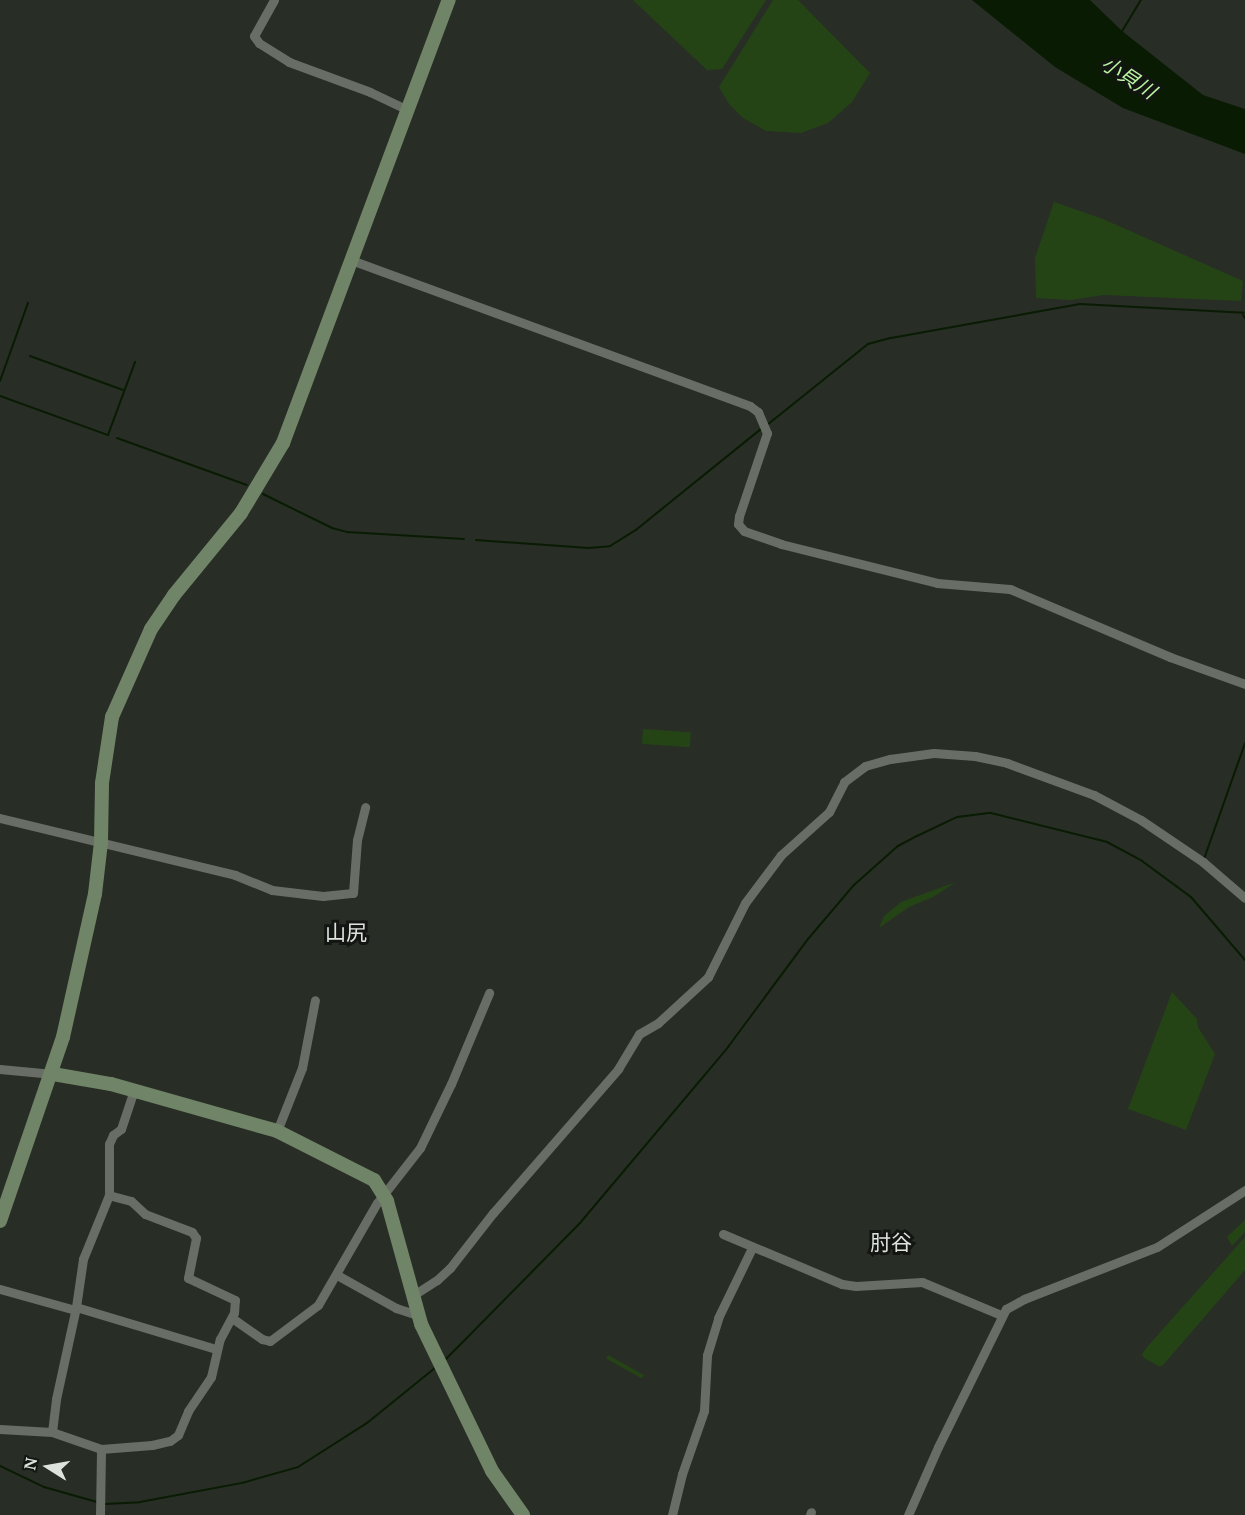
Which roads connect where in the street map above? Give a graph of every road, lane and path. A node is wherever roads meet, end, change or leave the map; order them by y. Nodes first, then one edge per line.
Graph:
1 (274, 0) edge
2 (449, 0) edge
3 (408, 110) junction
4 (351, 260) junction
5 (1245, 684) edge
6 (365, 807) dead end
7 (0, 818) edge
8 (100, 842) junction
9 (1245, 898) edge
10 (489, 993) dead end
11 (315, 1000) dead end
12 (0, 1069) edge
13 (53, 1074) junction
14 (134, 1090) junction
15 (277, 1131) junction
16 (1245, 1190) edge
17 (384, 1194) junction
18 (109, 1195) junction
19 (0, 1221) edge
20 (723, 1234) dead end
21 (752, 1248) junction
22 (337, 1275) junction
23 (0, 1289) edge
24 (412, 1296) junction
25 (76, 1309) junction
26 (418, 1315) junction
27 (1001, 1315) junction
28 (232, 1318) junction
29 (216, 1349) junction
30 (0, 1429) edge
31 (52, 1432) junction
32 (101, 1449) junction
33 (100, 1515) edge
34 (523, 1515) edge
35 (672, 1515) edge
36 (908, 1515) edge

1 - 3 street
2 - 3 street
3 - 4 street
4 - 5 street
4 - 8 street
6 - 8 street
7 - 8 street
8 - 13 street
9 - 24 street
10 - 17 street
11 - 15 street
12 - 13 street
13 - 14 street
13 - 19 street
14 - 15 street
14 - 18 street
15 - 17 street
16 - 27 street
17 - 22 street
17 - 24 street
18 - 25 street
18 - 28 street
20 - 21 street
21 - 27 street
21 - 35 street
22 - 26 street
22 - 28 street
23 - 25 street
24 - 26 street
25 - 29 street
25 - 31 street
26 - 34 street
27 - 36 street
28 - 29 street
29 - 32 street
30 - 31 street
31 - 32 street
32 - 33 street

